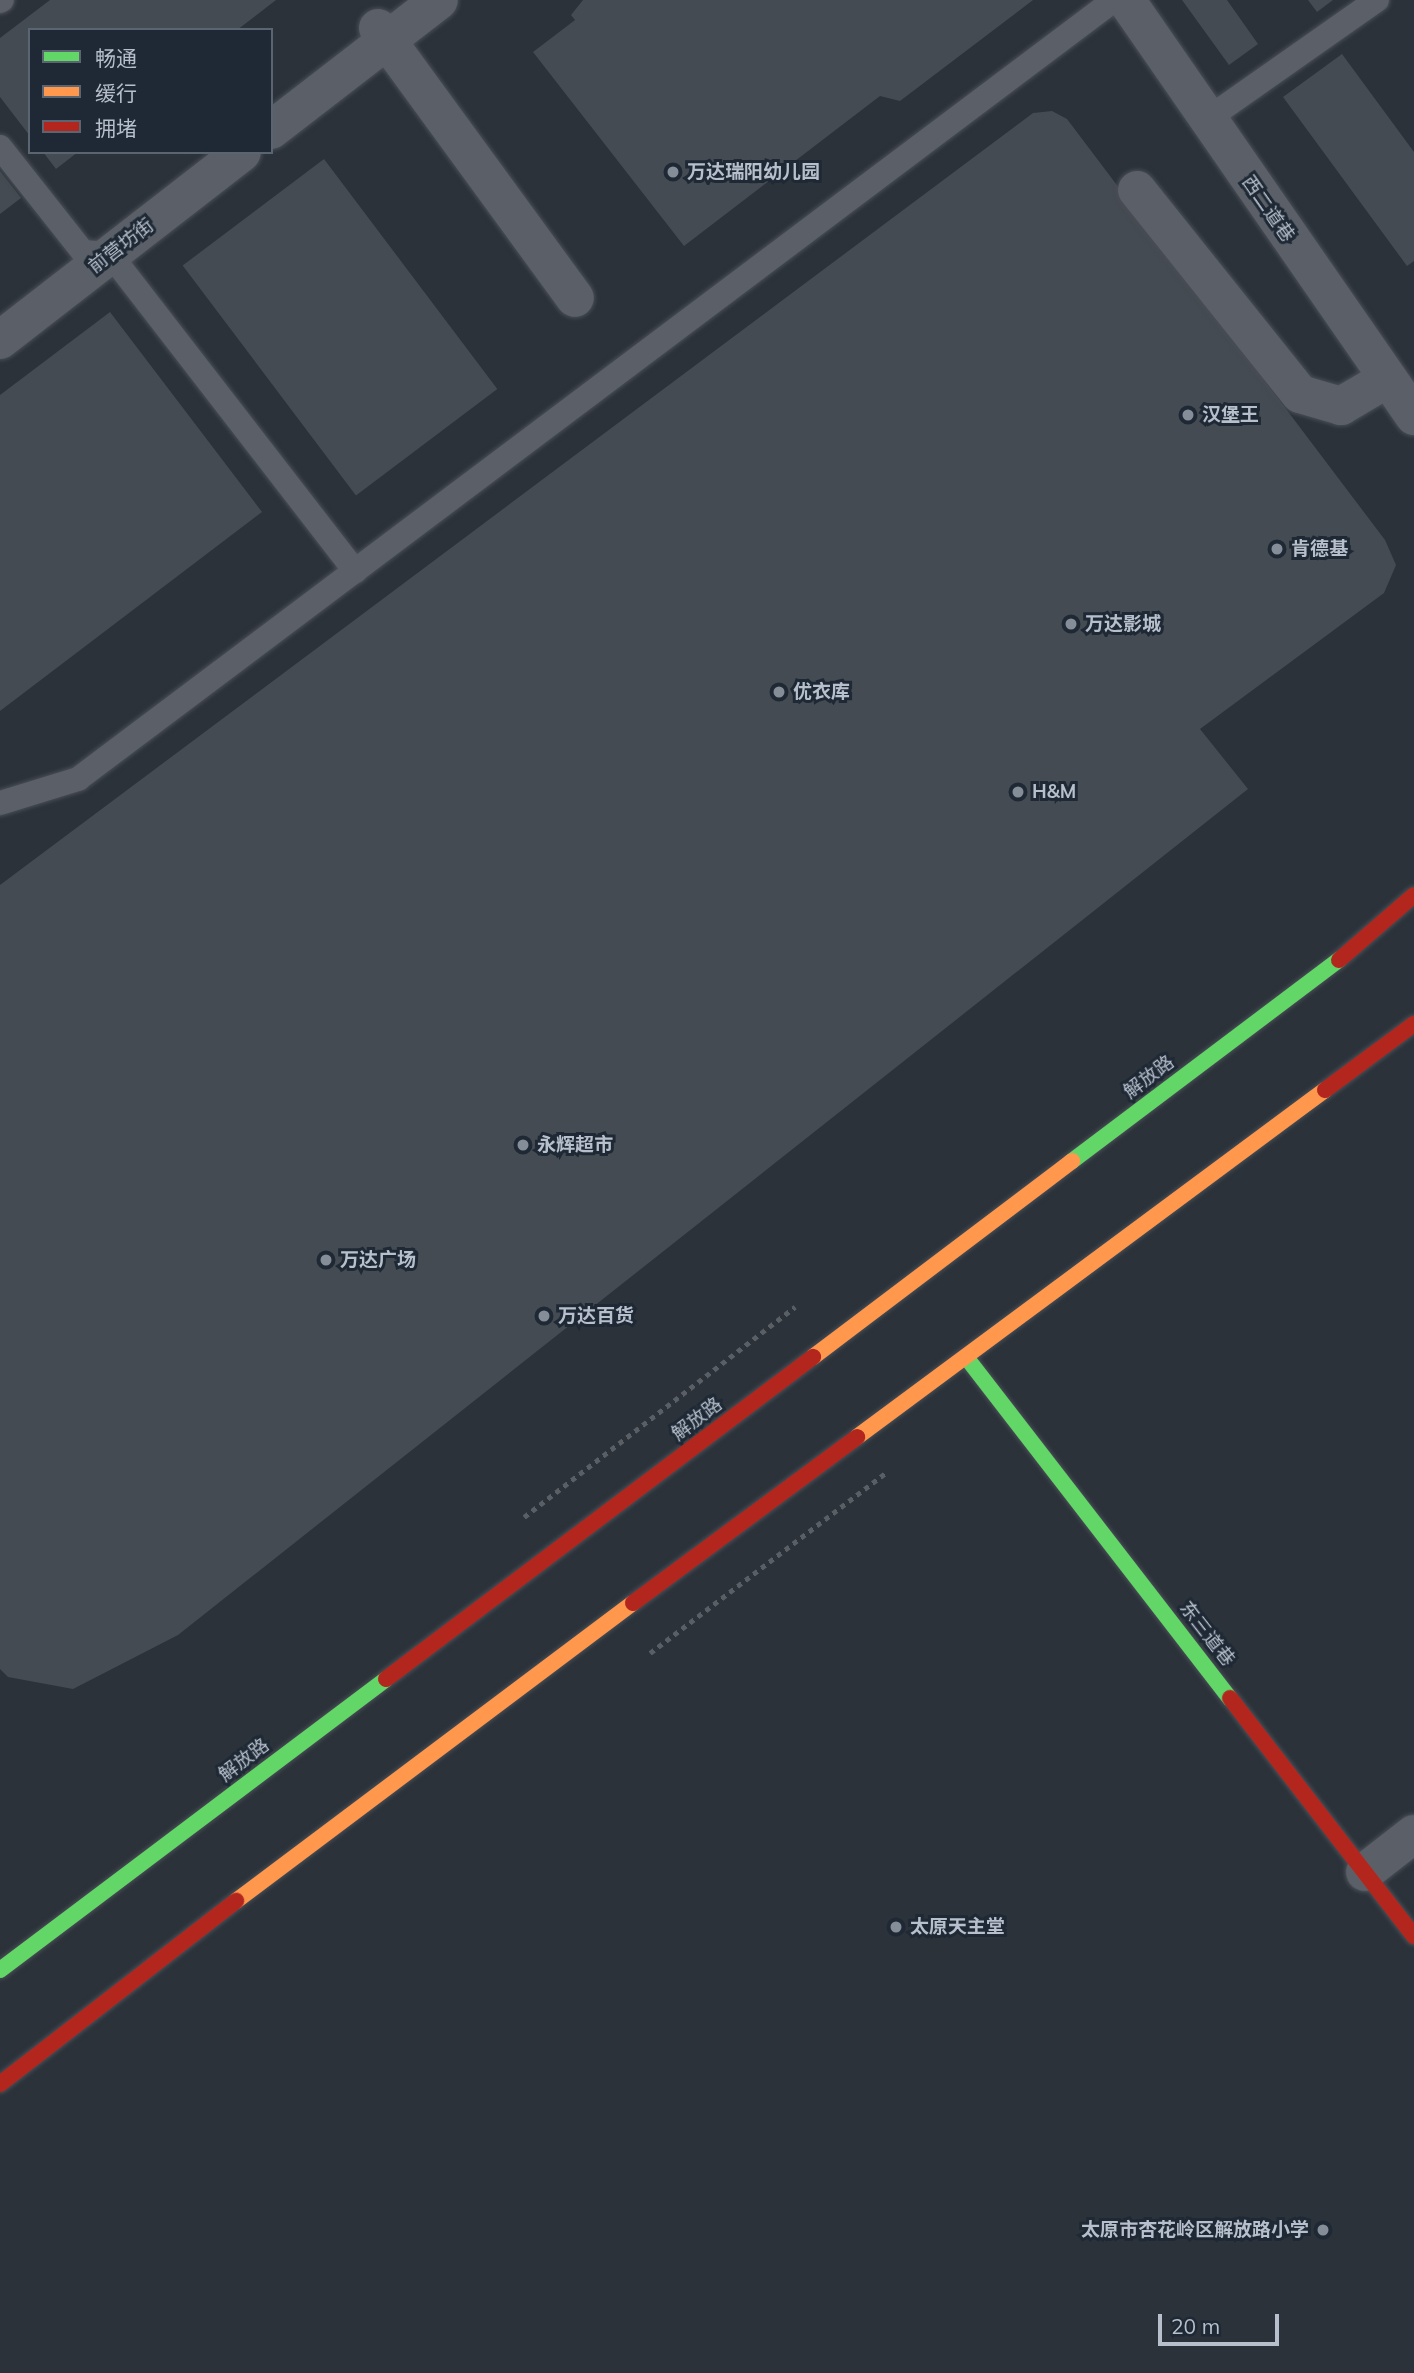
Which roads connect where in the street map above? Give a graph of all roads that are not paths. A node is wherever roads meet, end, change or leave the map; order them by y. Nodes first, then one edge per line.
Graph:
1 (414, 0) edge
2 (439, 0) edge
3 (1114, 0) edge
4 (1126, 0) edge
5 (1377, 0) edge
6 (382, 34) junction
7 (273, 108) edge
8 (1206, 120) junction
9 (273, 128) edge
10 (0, 147) edge
11 (212, 154) edge
12 (239, 154) edge
13 (1137, 190) dead end
14 (97, 253) junction
15 (575, 298) dead end
16 (0, 316) edge
17 (0, 340) edge
18 (1387, 379) junction
19 (1414, 416) edge
20 (355, 571) junction
21 (0, 803) edge
22 (1414, 895) edge
23 (1414, 910) edge
24 (1350, 952) junction
25 (1414, 1021) edge
26 (966, 1357) junction
27 (1414, 1834) edge
28 (1365, 1872) junction
29 (1414, 1936) edge
30 (0, 1970) edge
31 (0, 2084) edge

1 - 6 street
2 - 6 street
3 - 20 lane
4 - 8 street, 西二道巷
5 - 8 lane
6 - 7 street
6 - 9 street
6 - 15 street
8 - 18 street, 西二道巷
10 - 14 lane
11 - 14 street, 前营坊街
12 - 14 street, 前营坊街
13 - 18 street
14 - 16 street, 前营坊街
14 - 17 street, 前营坊街
14 - 20 lane
18 - 19 street, 西二道巷
20 - 21 lane
22 - 24 main road, 解放路
23 - 24 main road
24 - 30 main road, 解放路
25 - 26 main road
26 - 28 main road, 东三道巷
26 - 31 main road
27 - 28 street
28 - 29 main road, 东三道巷

